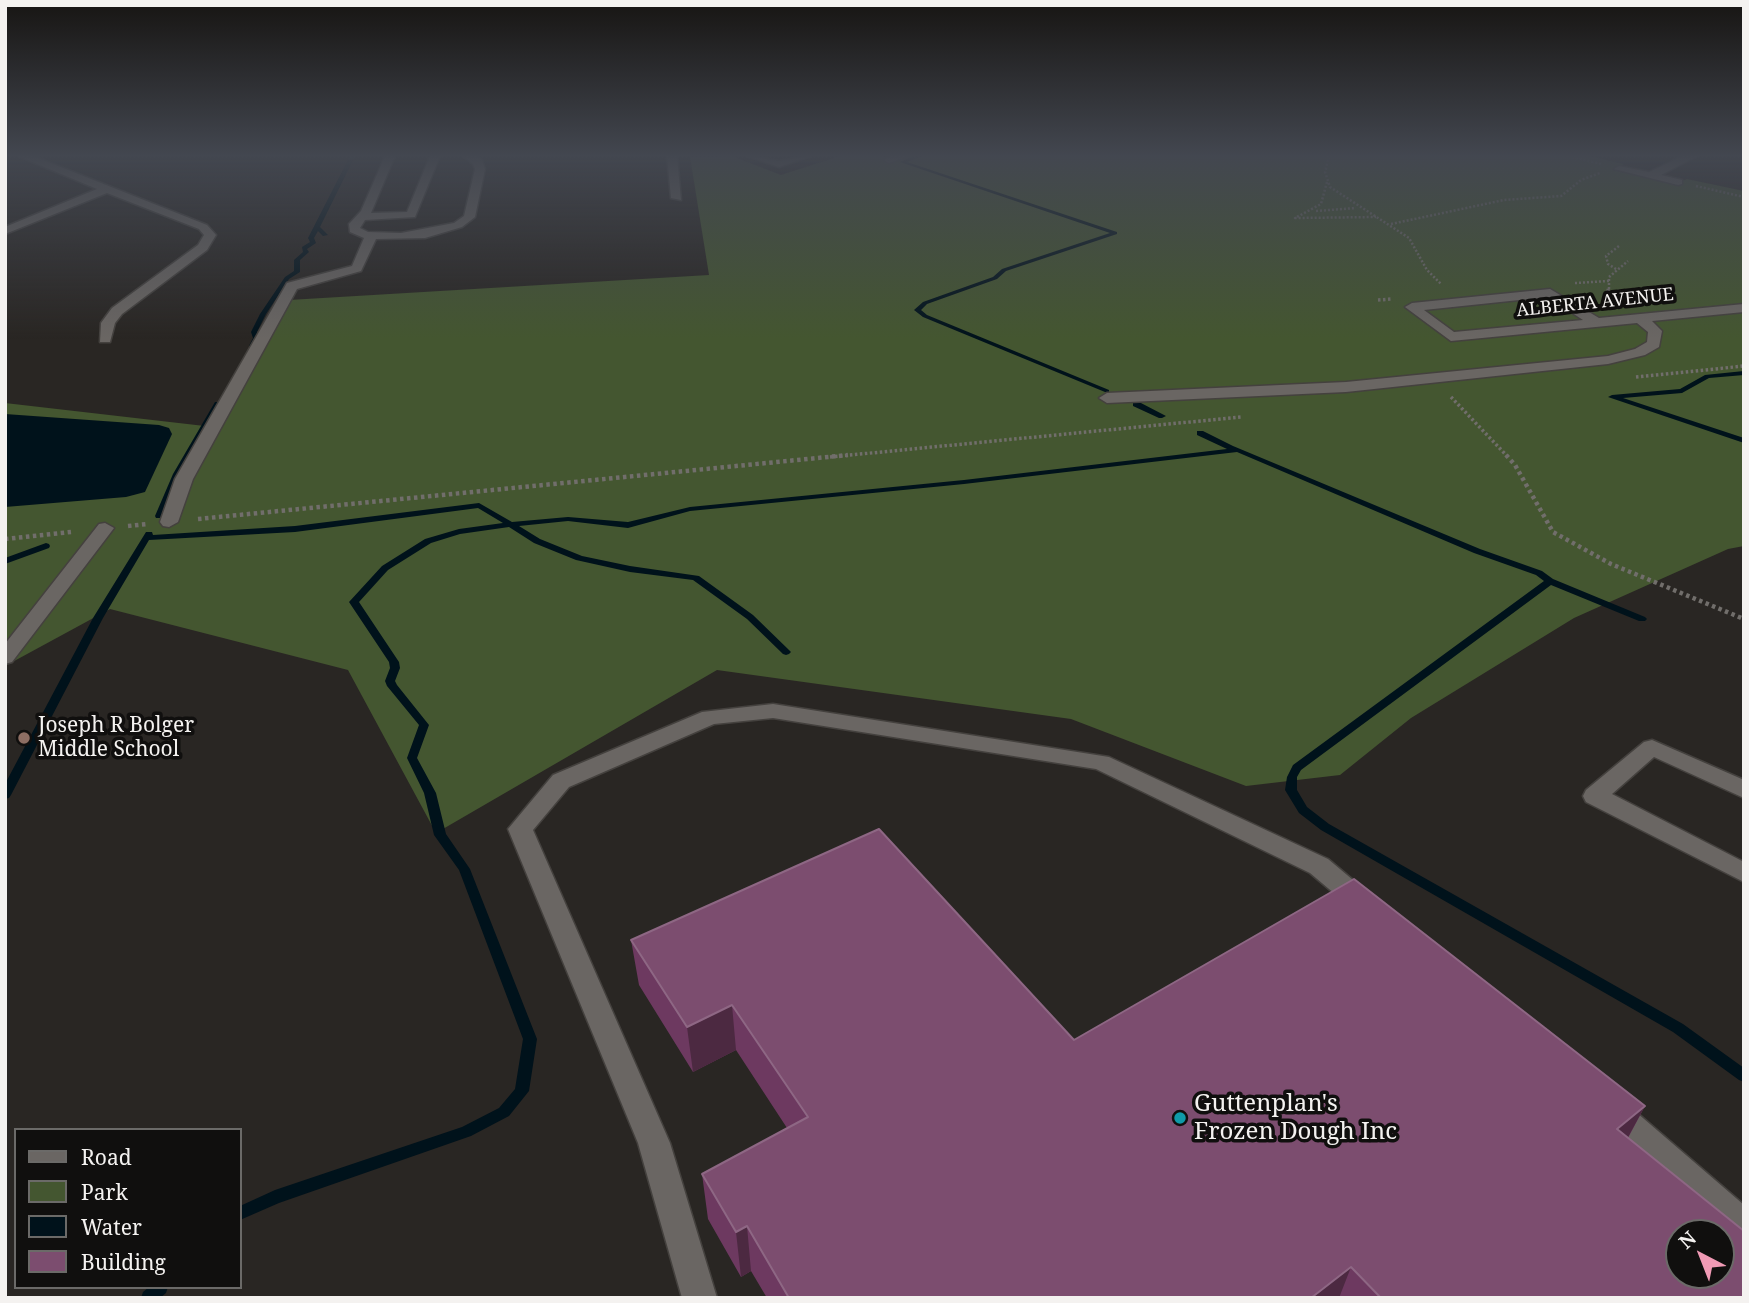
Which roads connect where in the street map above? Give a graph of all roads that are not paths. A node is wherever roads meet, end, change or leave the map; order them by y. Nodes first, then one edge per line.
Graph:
1 (39, 217) edge
2 (177, 217) edge
3 (360, 217) joint
4 (365, 217) edge
5 (469, 217) edge
6 (5, 231) edge
7 (371, 236) junction
8 (1744, 308) edge
9 (1640, 318) junction
10 (1596, 322) junction
11 (105, 339) dead end
12 (1107, 398) dead end
13 (169, 522) road end
14 (105, 528) road end
15 (5, 658) edge
16 (1744, 790) edge
17 (1744, 873) edge
18 (1382, 919) edge
19 (1596, 1096) edge
20 (1744, 1227) edge
21 (700, 1298) edge

1 - 6 street
2 - 11 street
3 - 4 street
3 - 7 street
5 - 7 street
7 - 13 street
8 - 9 street, ALBERTA AVENUE
9 - 10 street, ALBERTA AVENUE
9 - 12 street
10 - 10 street, ALBERTA AVENUE
14 - 15 street
16 - 17 street
18 - 21 street
19 - 20 street

